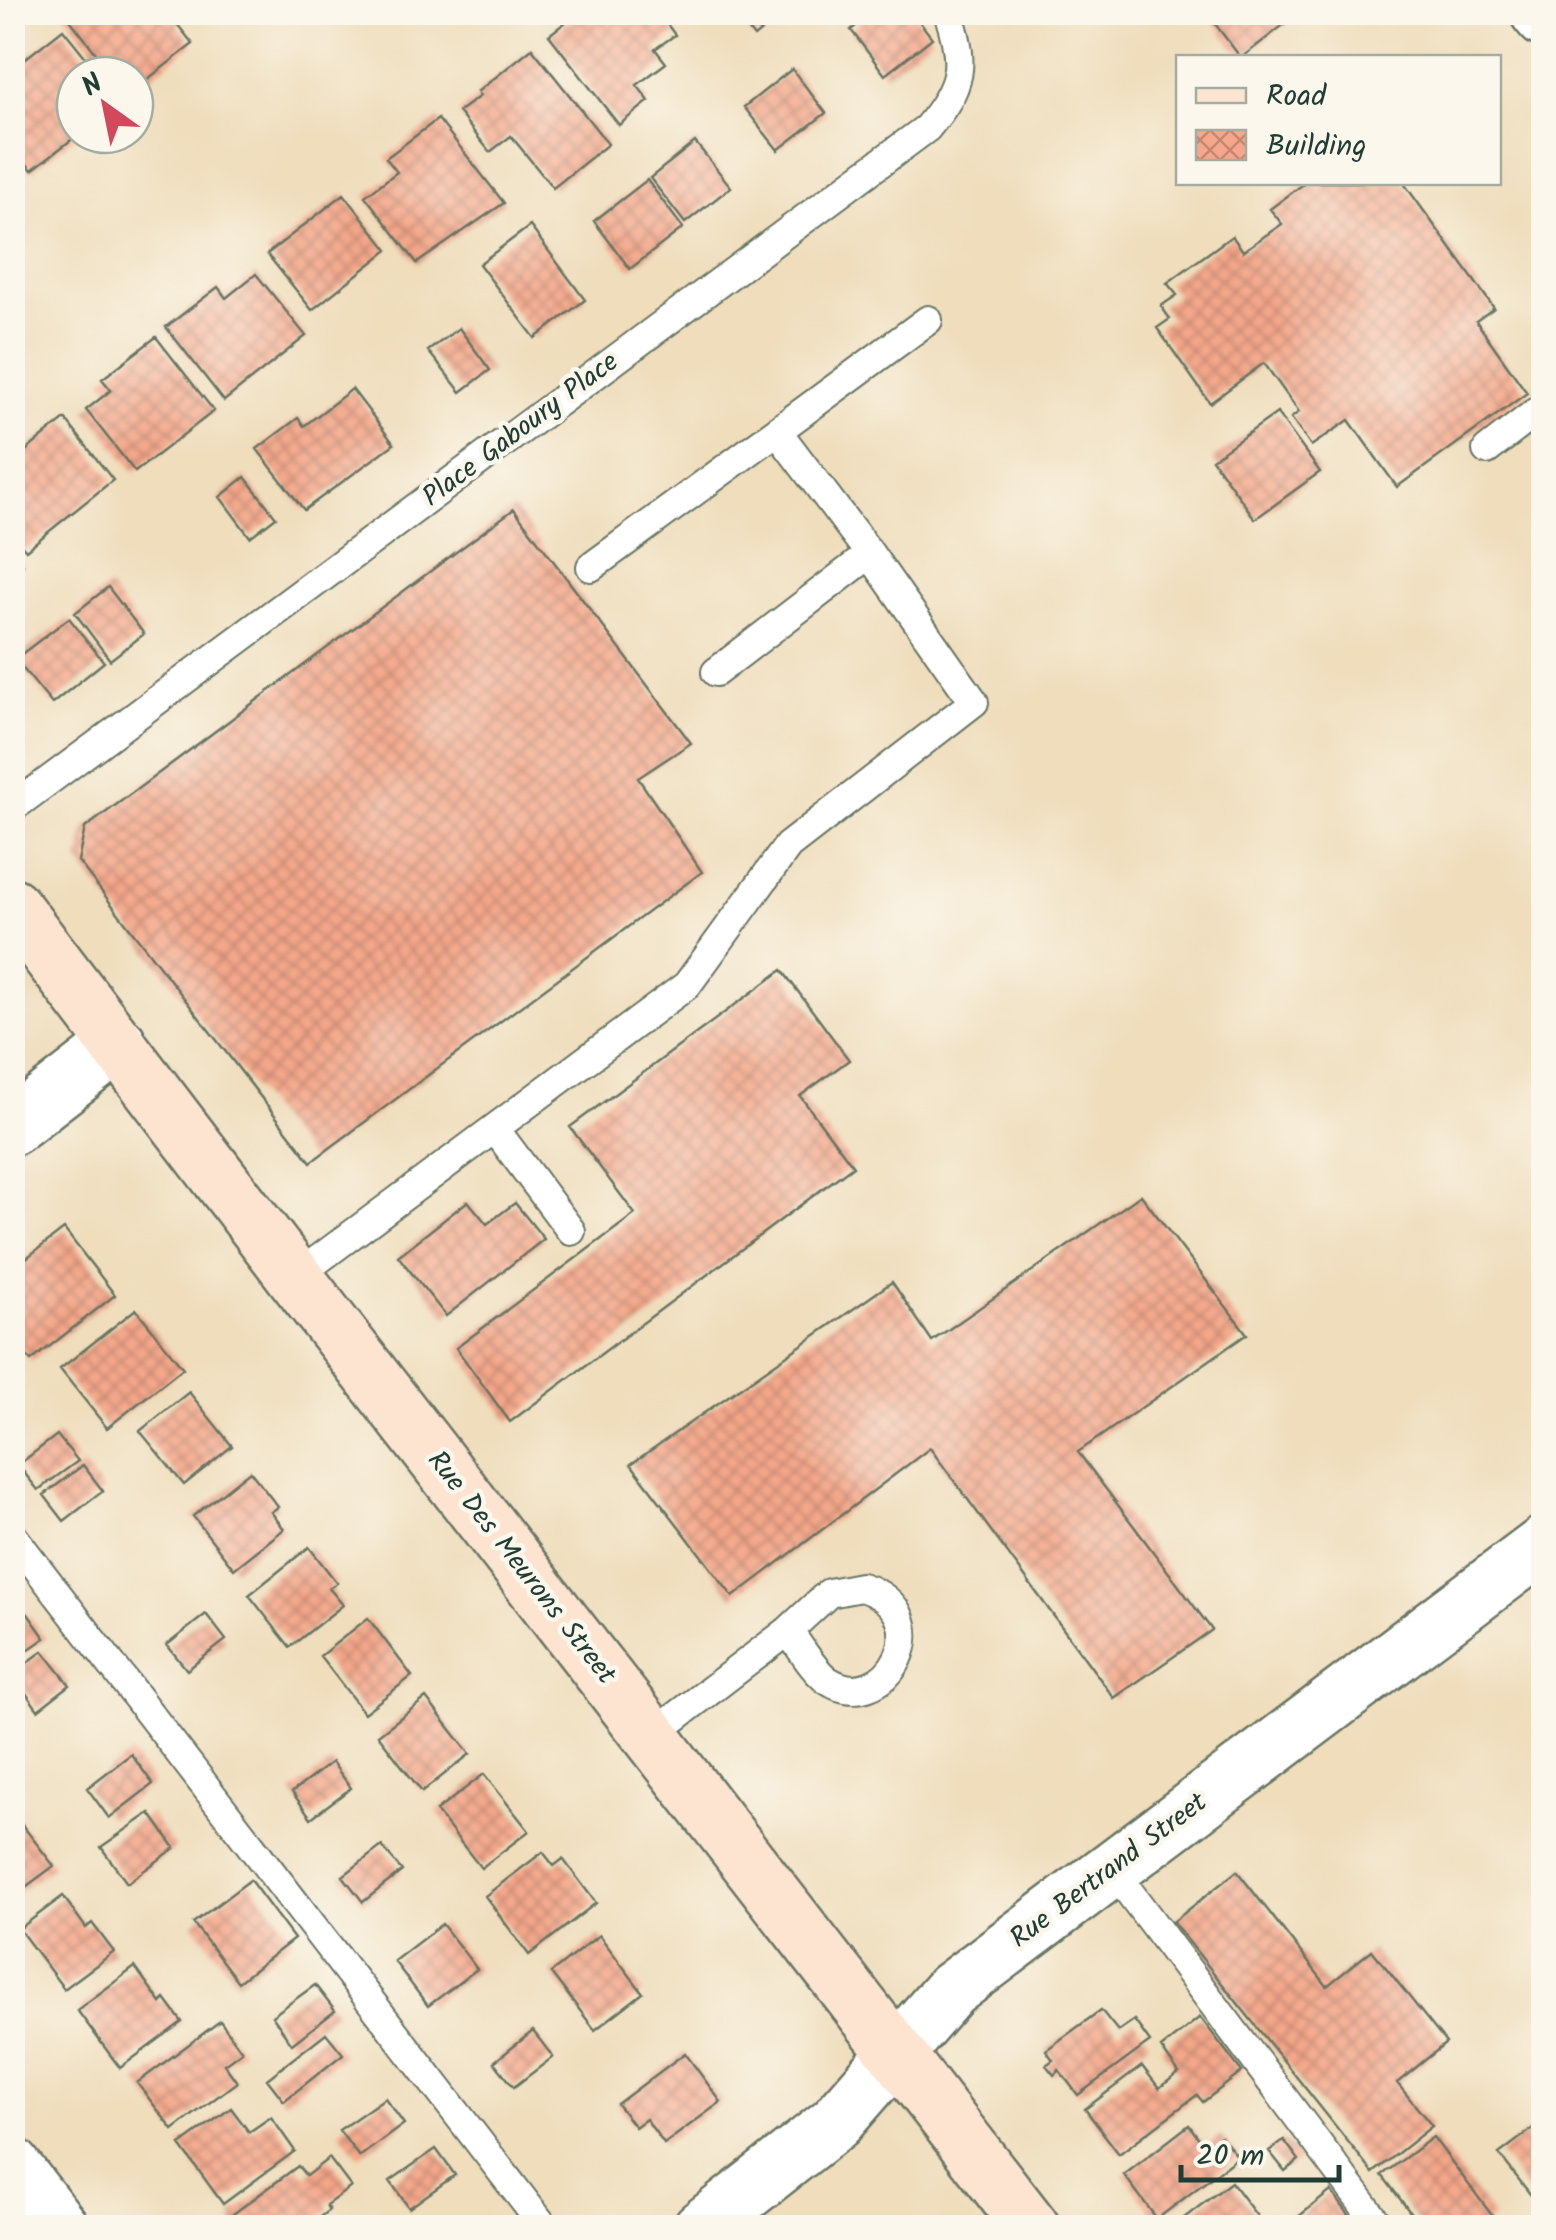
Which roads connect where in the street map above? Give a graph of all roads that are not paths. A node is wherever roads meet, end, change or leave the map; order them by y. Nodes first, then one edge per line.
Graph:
1 (948, 12) edge
2 (1538, 12) edge
3 (1544, 20) edge
4 (928, 320) dead end
5 (1544, 406) edge
6 (778, 431) junction
7 (1488, 450) dead end
8 (870, 554) junction
9 (592, 567) dead end
10 (716, 672) dead end
11 (12, 808) edge
12 (12, 906) edge
13 (118, 1044) junction
14 (12, 1127) edge
15 (495, 1129) junction
16 (571, 1232) dead end
17 (295, 1277) junction
18 (12, 1535) edge
19 (1544, 1544) edge
20 (788, 1631) dead end
21 (650, 1736) junction
22 (1112, 1869) junction
23 (896, 2055) junction
24 (12, 2165) edge
25 (61, 2228) edge
26 (545, 2228) edge
27 (701, 2228) edge
28 (1032, 2228) edge
29 (1382, 2228) edge

1 - 11 lane, Place Gaboury Place
2 - 3 street
4 - 6 lane
5 - 7 lane
6 - 8 lane
6 - 9 lane
8 - 10 lane
8 - 15 lane
12 - 13 street, Rue Des Meurons Street
13 - 14 street
13 - 17 street, Rue Des Meurons Street
15 - 16 lane
15 - 17 lane
17 - 21 street, Rue Des Meurons Street
18 - 26 lane
19 - 22 street, Rue Bertrand Street
20 - 21 lane
21 - 23 street, Rue Des Meurons Street
22 - 23 street, Rue Bertrand Street
22 - 29 lane
23 - 27 street, Rue Bertrand Street
23 - 28 street, Rue Des Meurons Street
24 - 25 street

